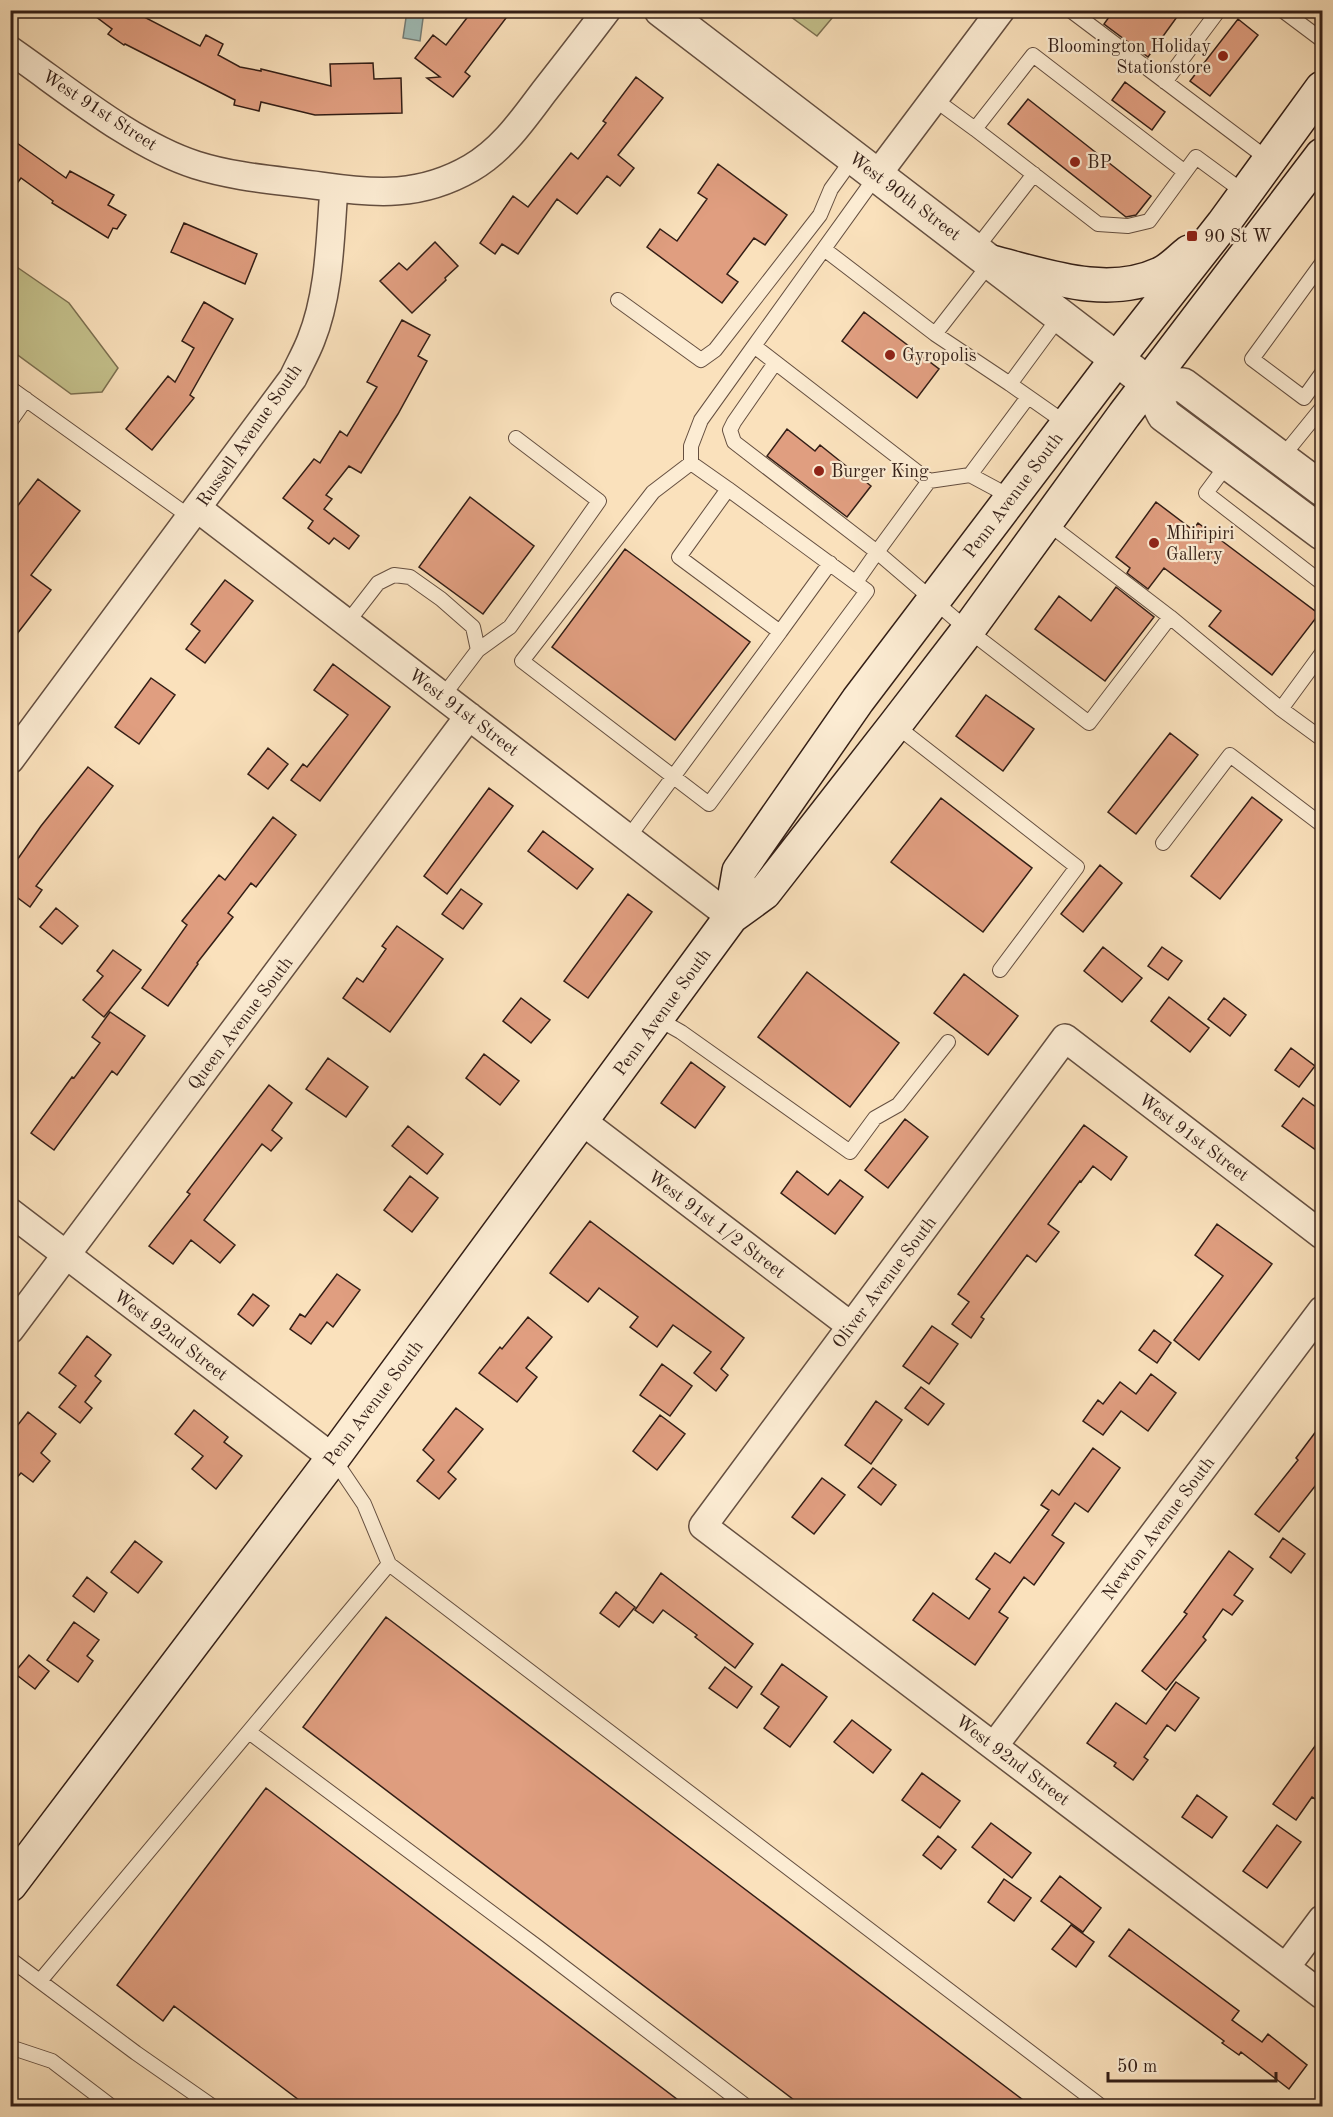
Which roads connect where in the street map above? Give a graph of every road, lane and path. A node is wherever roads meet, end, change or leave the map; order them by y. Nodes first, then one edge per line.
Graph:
1 (607, 10) edge
2 (661, 10) edge
3 (1001, 10) edge
4 (1070, 10) edge
5 (1219, 10) edge
6 (1282, 10) edge
7 (1323, 40) edge
8 (10, 50) edge
9 (1165, 82) junction
10 (1323, 88) edge
11 (934, 99) junction
12 (975, 129) junction
13 (1323, 155) edge
14 (1269, 160) junction
15 (865, 166) junction
16 (1185, 172) junction
17 (1034, 174) junction
18 (334, 188) junction
19 (1245, 193) junction
20 (1223, 224) junction
21 (824, 249) junction
22 (983, 256) junction
23 (1323, 263) edge
24 (618, 300) dead end
25 (1060, 316) junction
26 (935, 333) junction
27 (754, 346) junction
28 (1116, 360) junction
29 (775, 363) junction
30 (1323, 373) edge
31 (1148, 383) junction
32 (1010, 384) junction
33 (10, 388) edge
34 (1028, 397) junction
35 (1304, 398) junction
36 (26, 399) junction
37 (1322, 410) edge
38 (10, 422) edge
39 (1067, 424) junction
40 (516, 438) dead end
41 (1282, 457) junction
42 (1229, 462) junction
43 (691, 463) junction
44 (970, 476) junction
45 (929, 481) junction
46 (728, 489) junction
47 (1323, 489) edge
48 (1012, 497) junction
49 (193, 513) junction
50 (1046, 522) junction
51 (1323, 533) edge
52 (877, 552) junction
53 (830, 563) junction
54 (856, 582) junction
55 (1323, 583) edge
56 (933, 599) junction
57 (1170, 617) junction
58 (347, 622) junction
59 (968, 630) junction
60 (780, 632) junction
61 (478, 650) junction
62 (1323, 653) edge
63 (443, 696) junction
64 (1281, 709) junction
65 (469, 716) junction
66 (895, 725) junction
67 (1323, 739) edge
68 (10, 759) edge
69 (674, 776) junction
70 (1323, 825) edge
71 (628, 838) junction
72 (1163, 843) dead end
73 (730, 917) junction
74 (1000, 970) dead end
75 (658, 1019) junction
76 (1065, 1038) joint
77 (948, 1042) dead end
78 (582, 1121) junction
79 (10, 1212) edge
80 (1323, 1235) edge
81 (67, 1255) junction
82 (1323, 1310) edge
83 (851, 1326) junction
84 (10, 1330) edge
85 (333, 1458) junction
86 (703, 1526) joint
87 (389, 1564) junction
88 (249, 1732) junction
89 (994, 1746) junction
90 (10, 1886) edge
91 (1323, 1918) edge
92 (10, 1959) edge
93 (1286, 1967) junction
94 (40, 1981) junction
95 (1323, 1995) edge
96 (10, 2047) edge
97 (111, 2106) edge
98 (212, 2106) edge
99 (746, 2106) edge
100 (1101, 2106) edge

1 - 18 street
2 - 15 main road, West 90th Street
3 - 11 street
4 - 9 lane
5 - 9 lane
6 - 7 lane
8 - 18 street, West 91st Street
9 - 14 lane
10 - 14 main road, Penn Avenue South
11 - 12 lane
11 - 15 street
12 - 16 lane
12 - 17 lane
13 - 31 main road, Penn Avenue South
14 - 19 main road, Penn Avenue South
15 - 21 lane
15 - 22 main road, West 90th Street
15 - 24 lane
16 - 17 lane
16 - 19 lane
17 - 22 lane
18 - 49 street, Russell Avenue South
19 - 20 main road, Penn Avenue South
20 - 22 main road
20 - 28 main road, Penn Avenue South
21 - 26 lane
21 - 27 lane
22 - 25 main road, West 90th Street
22 - 26 lane
23 - 35 lane
25 - 28 main road, West 90th Street
25 - 32 lane
26 - 32 lane
27 - 29 lane
27 - 43 lane
28 - 31 main road, West 90th Street
28 - 39 main road, Penn Avenue South
29 - 45 lane
29 - 52 lane
30 - 35 lane
31 - 41 main road
31 - 42 main road, West 90th Street
31 - 50 main road, Penn Avenue South
32 - 34 lane
33 - 36 lane
34 - 39 lane
34 - 44 lane
35 - 37 lane
36 - 38 lane
36 - 49 lane
37 - 41 lane
39 - 48 main road, Penn Avenue South
40 - 61 lane
41 - 47 main road
42 - 51 main road, West 90th Street
42 - 55 lane
43 - 46 lane
43 - 69 lane
44 - 45 lane
44 - 48 lane
45 - 52 lane
46 - 53 lane
46 - 60 lane
48 - 56 main road, Penn Avenue South
49 - 58 street, West 91st Street
49 - 68 street, Russell Avenue South
50 - 57 lane
50 - 59 main road, Penn Avenue South
52 - 54 lane
52 - 56 lane
53 - 54 lane
53 - 60 lane
54 - 69 lane
56 - 59 lane
56 - 73 main road, Penn Avenue South
57 - 59 lane
57 - 64 lane
58 - 61 lane
58 - 63 street, West 91st Street
59 - 66 main road, Penn Avenue South
60 - 69 lane
61 - 63 lane
62 - 64 lane
63 - 65 street, West 91st Street
64 - 67 lane
65 - 71 street, West 91st Street
65 - 81 street, Queen Avenue South
66 - 73 main road, Penn Avenue South
66 - 74 lane
69 - 71 lane
70 - 72 lane
71 - 73 street, West 91st Street
73 - 75 main road, Penn Avenue South
75 - 77 lane
75 - 78 main road, Penn Avenue South
76 - 80 street, West 91st Street
76 - 83 street, Oliver Avenue South
78 - 83 street, West 91st 1/2 Street
78 - 85 main road, Penn Avenue South
79 - 81 street, West 92nd Street
81 - 84 street, Queen Avenue South
81 - 85 street, West 92nd Street
82 - 89 street, Newton Avenue South
83 - 86 street, Oliver Avenue South
85 - 87 lane
85 - 90 main road, Penn Avenue South
86 - 89 street, West 92nd Street
87 - 88 lane
87 - 100 lane
88 - 94 lane
88 - 99 lane
89 - 93 street, West 92nd Street
91 - 93 street
92 - 94 lane
93 - 95 street, West 92nd Street
94 - 98 lane
96 - 97 lane

